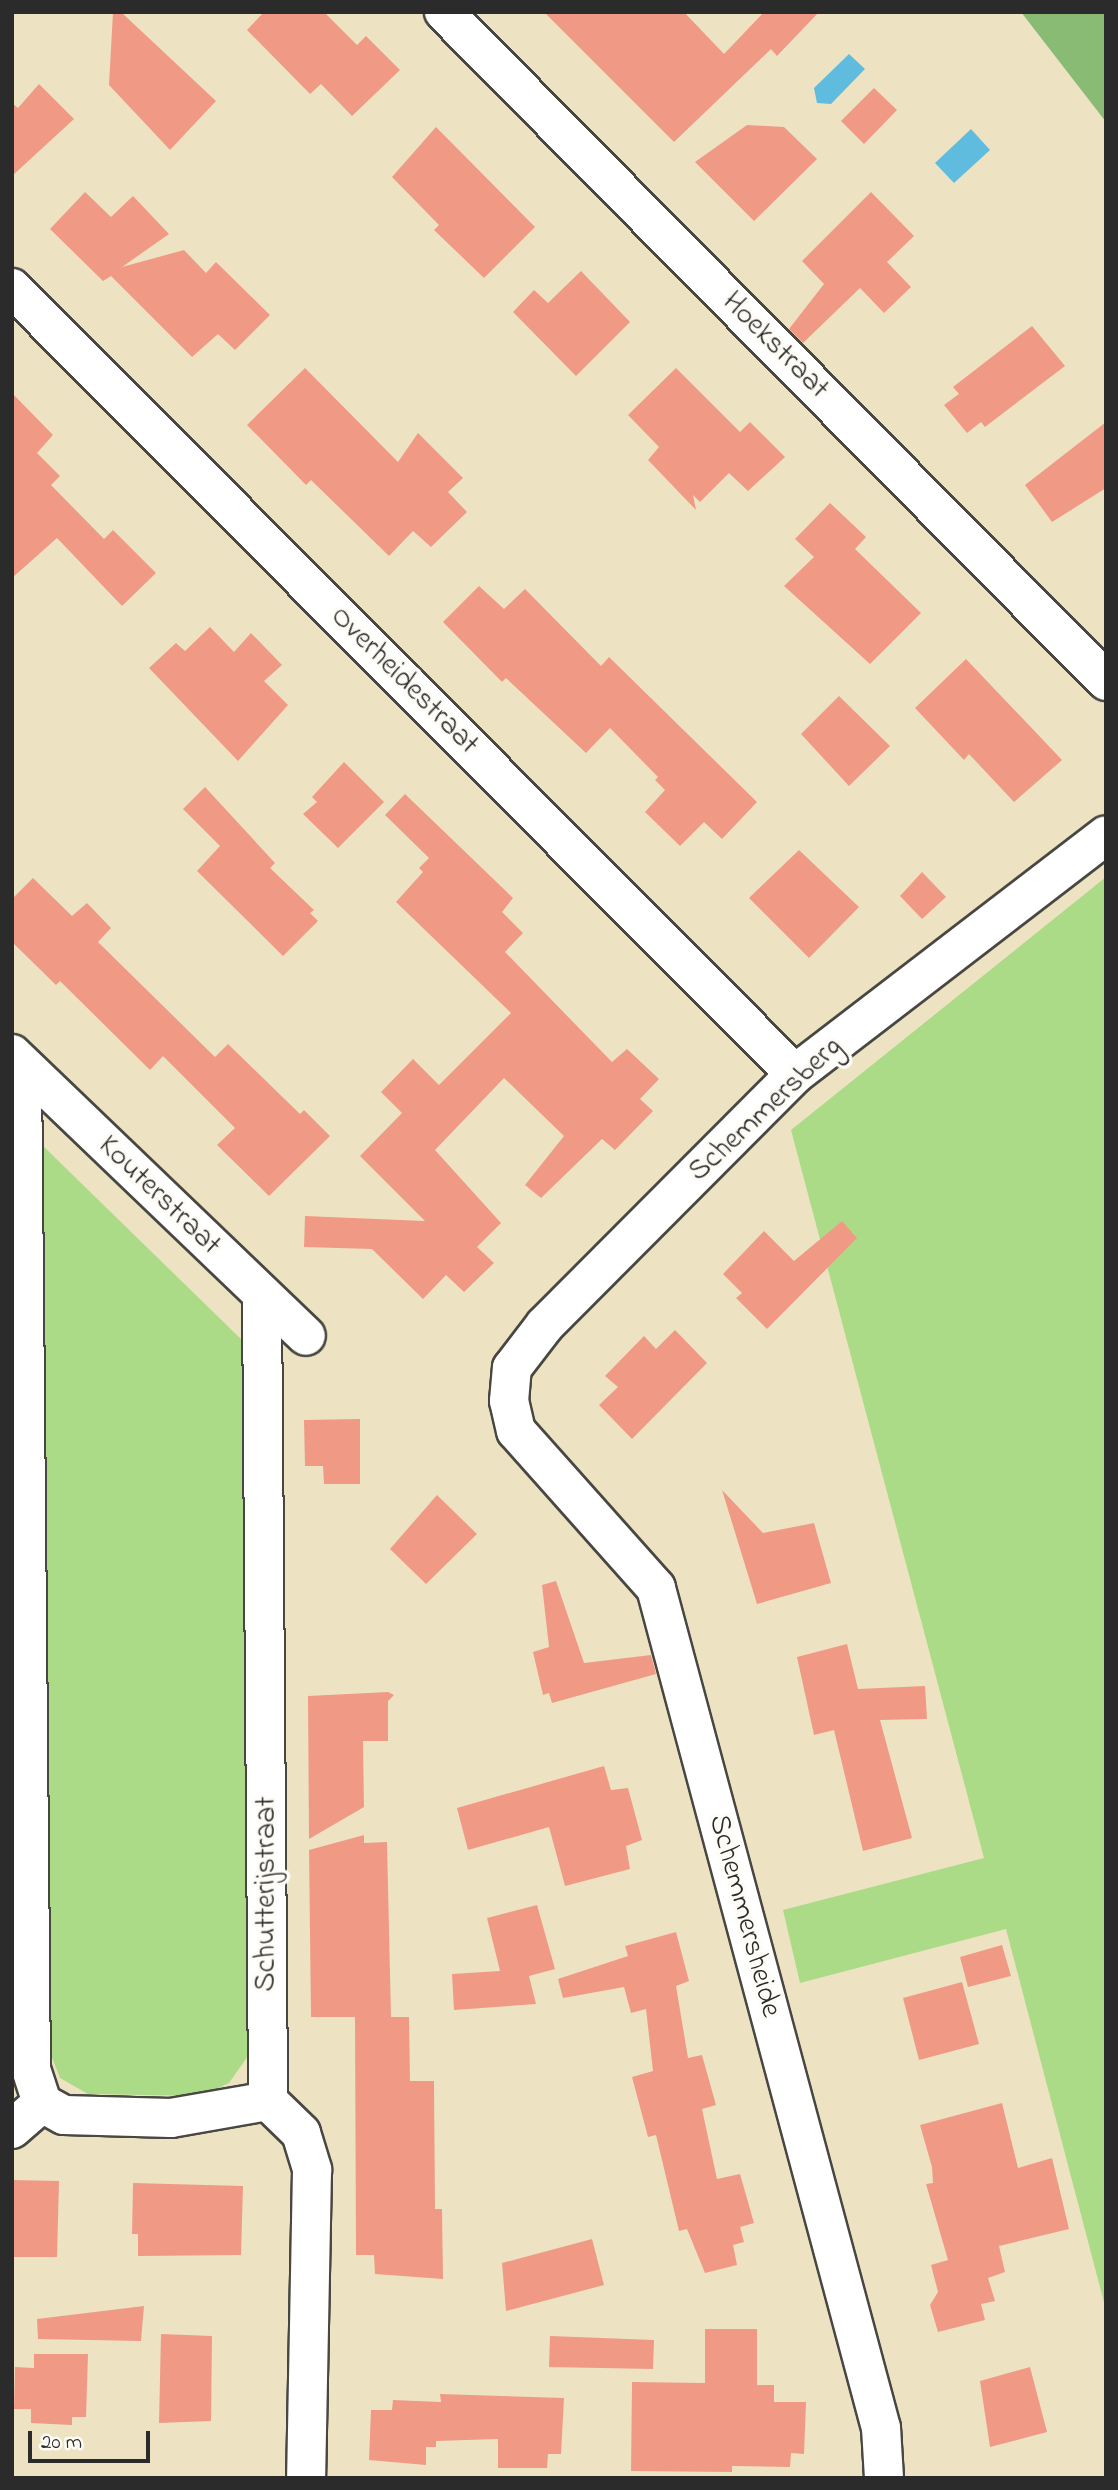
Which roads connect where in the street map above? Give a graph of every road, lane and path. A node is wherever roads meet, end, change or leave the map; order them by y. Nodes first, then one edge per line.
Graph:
1 (444, 12) edge
2 (12, 288) edge
3 (1106, 681) edge
4 (1106, 835) edge
5 (17, 1059) edge
6 (795, 1074) junction
7 (262, 1295) junction
8 (306, 1336) dead end
9 (509, 1401) joint
10 (268, 2101) junction
11 (42, 2103) junction
12 (12, 2129) edge
13 (306, 2478) edge
14 (884, 2478) edge

1 - 3 street, Hoekstraat
2 - 6 street, Overheidestraat
4 - 6 street, Schemmersberg
5 - 7 street, Kouterstraat
5 - 11 street
6 - 9 street, Schemmersberg
7 - 8 street, Kouterstraat
7 - 10 street, Schutterijstraat
9 - 14 street, Schemmersheide
10 - 11 street
10 - 13 street
11 - 12 street

